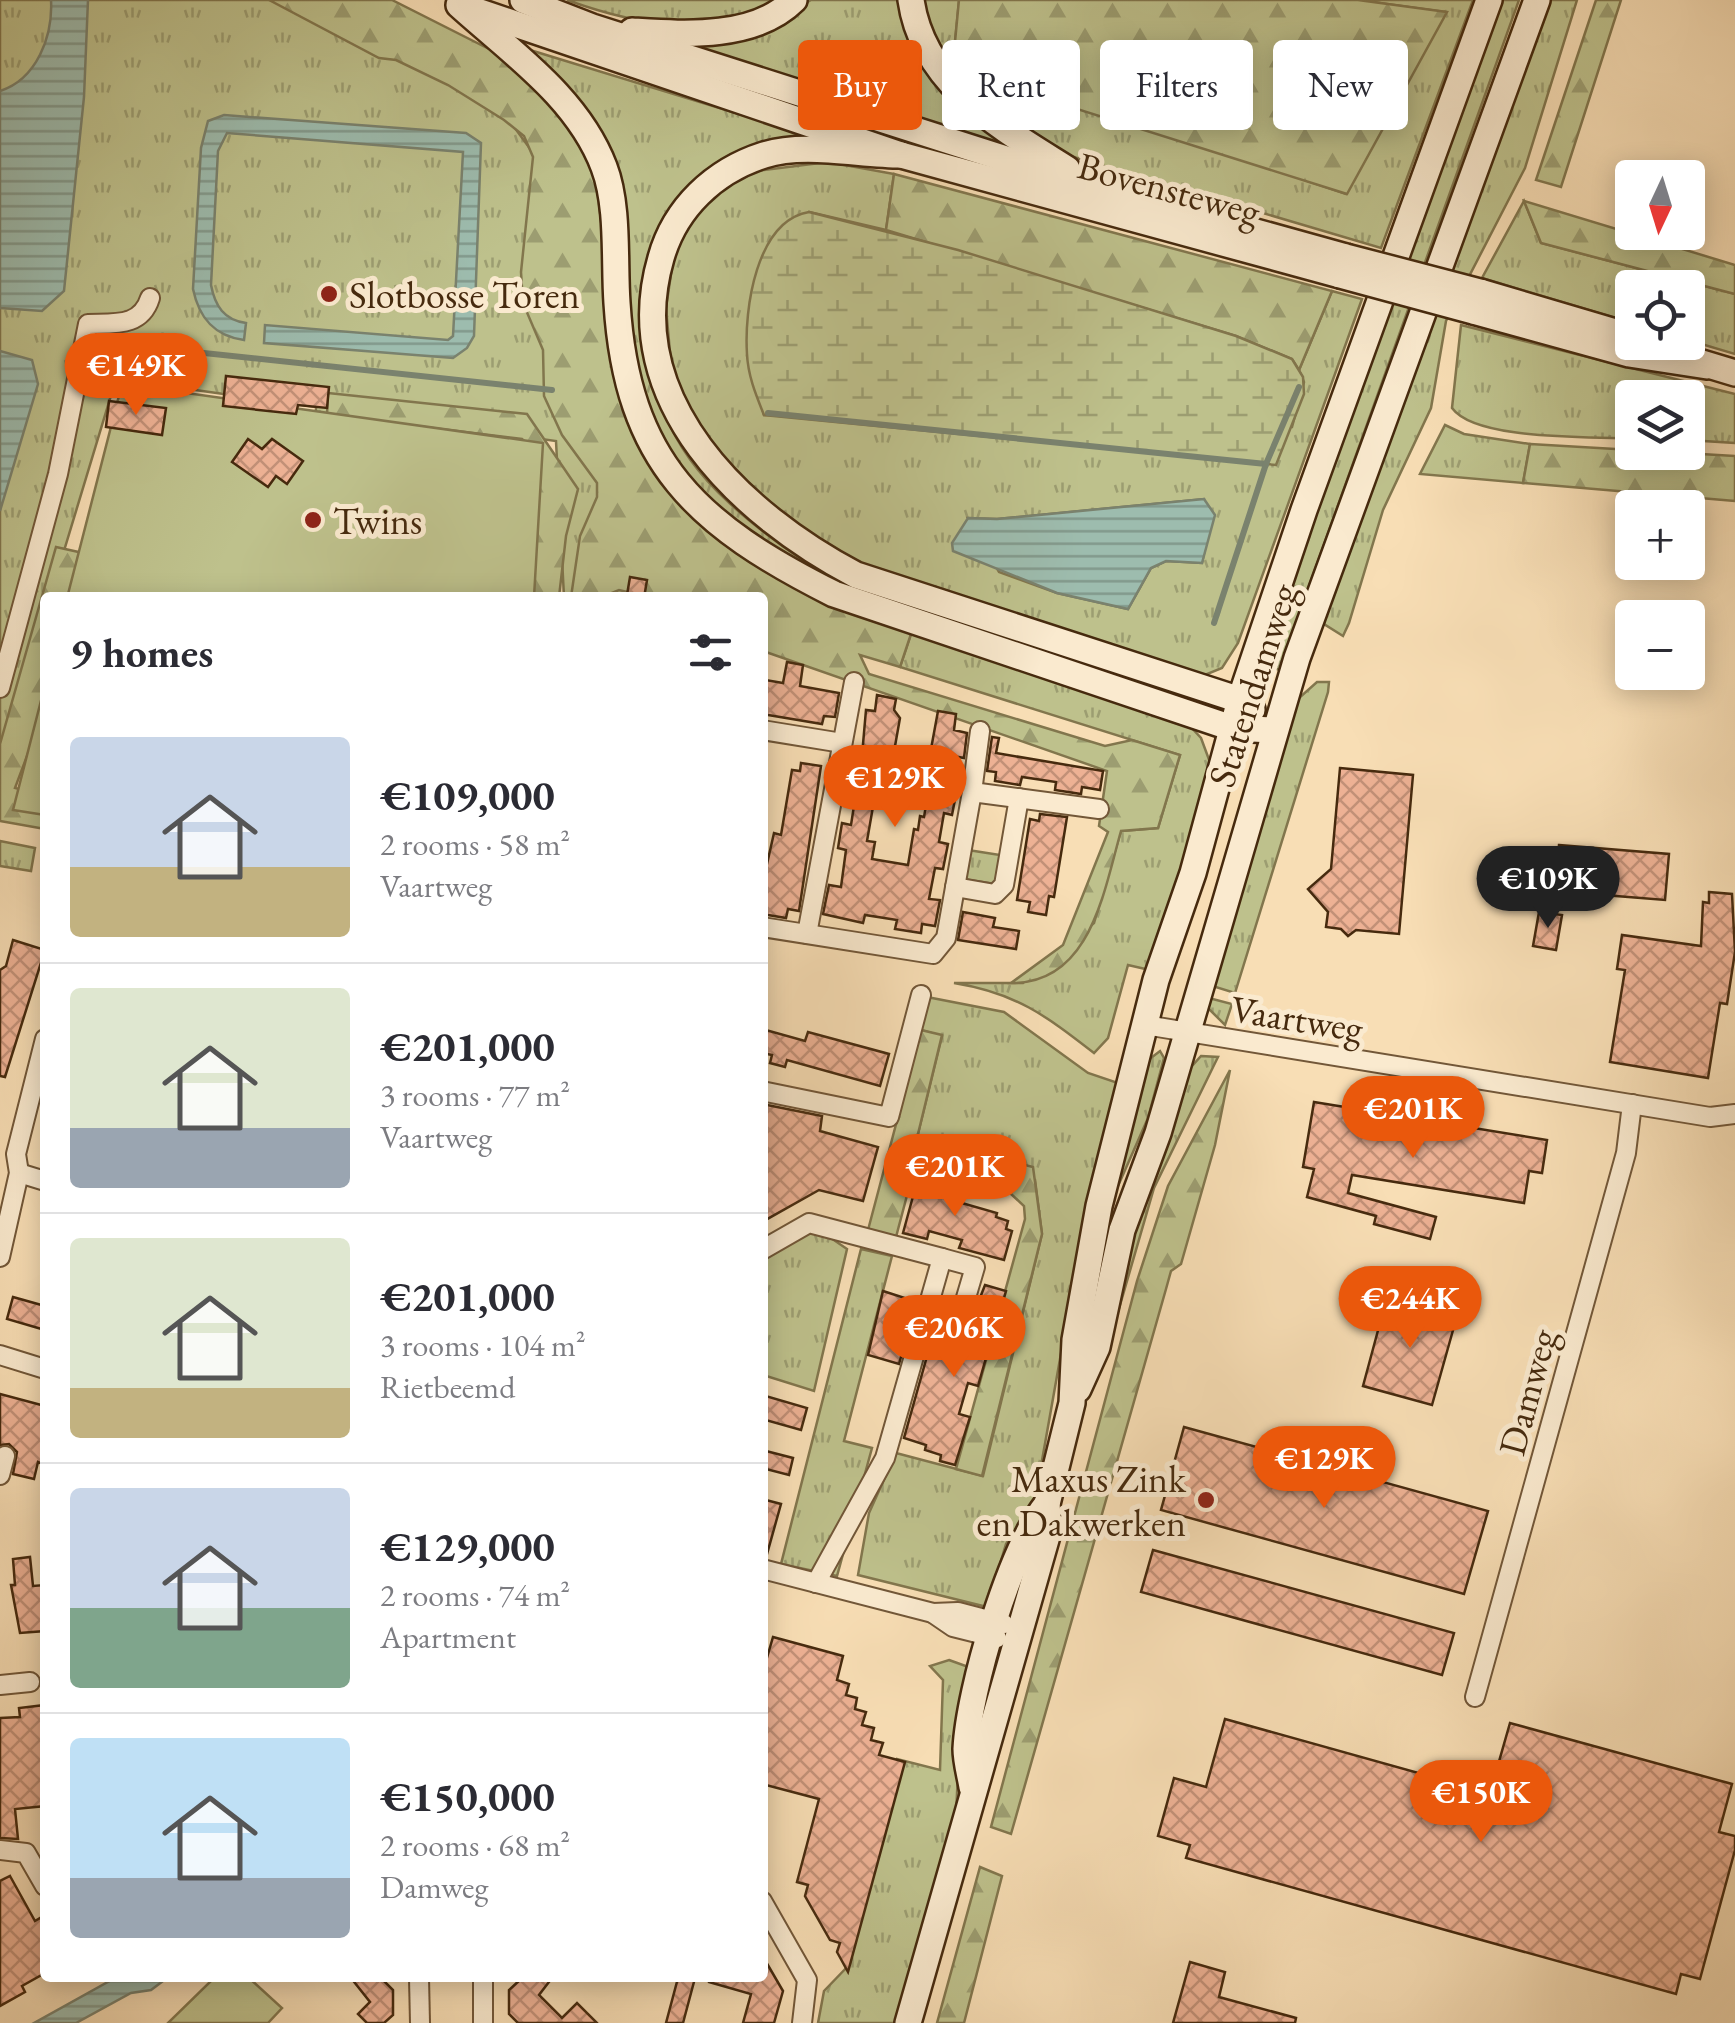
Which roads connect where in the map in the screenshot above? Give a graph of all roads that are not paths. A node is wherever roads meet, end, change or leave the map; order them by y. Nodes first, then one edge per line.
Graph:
1 (523, 0) edge
2 (794, 0) edge
3 (911, 0) edge
4 (1489, 0) edge
5 (1537, 0) edge
6 (453, 2) edge
7 (592, 27) junction
8 (901, 155) junction
9 (1097, 188) junction
10 (1343, 266) junction
11 (150, 298) dead end
12 (1477, 302) junction
13 (1615, 333) edge
14 (1692, 360) edge
15 (1707, 366) junction
16 (1735, 373) edge
17 (854, 682) dead end
18 (0, 688) edge
19 (1240, 700) junction
20 (1232, 728) junction
21 (1274, 730) junction
22 (768, 731) edge
23 (980, 731) dead end
24 (842, 743) junction
25 (972, 792) junction
26 (1019, 798) junction
27 (1099, 810) dead end
28 (955, 887) junction
29 (768, 928) edge
30 (807, 934) junction
31 (921, 994) dead end
32 (1146, 1025) junction
33 (1186, 1032) junction
34 (40, 1059) edge
35 (768, 1093) edge
36 (1632, 1104) junction
37 (1735, 1114) edge
38 (20, 1173) junction
39 (40, 1179) edge
40 (768, 1247) edge
41 (0, 1257) edge
42 (942, 1258) junction
43 (928, 1309) junction
44 (0, 1355) edge
45 (40, 1367) edge
46 (1072, 1403) junction
47 (5, 1456) dead end
48 (0, 1475) edge
49 (1046, 1504) junction
50 (768, 1571) edge
51 (816, 1583) junction
52 (994, 1629) junction
53 (1021, 1634) junction
54 (30, 1682) dead end
55 (0, 1685) edge
56 (1476, 1697) dead end
57 (972, 1787) junction
58 (0, 1850) edge
59 (40, 1878) edge
60 (768, 1912) edge
61 (420, 1982) edge
62 (484, 1982) edge
63 (420, 2023) edge
64 (484, 2023) edge
65 (802, 2023) edge
66 (908, 2023) edge

1 - 7 main road, Bovensteweg
2 - 7 main road
3 - 9 main road
4 - 19 main road, Statendamweg
5 - 21 main road, Statendamweg
6 - 8 main road, Bovensteweg
6 - 20 main road
7 - 9 main road, Bovensteweg
8 - 10 main road, Bovensteweg
8 - 19 main road
9 - 10 main road, Bovensteweg
10 - 12 main road, Bovensteweg, bridge
11 - 18 street
12 - 13 main road, Bovensteweg
12 - 15 main road, Bovensteweg
14 - 15 main road, Bovensteweg
15 - 16 main road, Bovensteweg
17 - 24 street
19 - 20 main road, Statendamweg
19 - 21 main road
20 - 21 main road
20 - 32 main road, Statendamweg
21 - 33 main road, Statendamweg
22 - 24 street
23 - 25 street
24 - 30 street
25 - 26 street
25 - 28 street
26 - 27 street
26 - 28 street
28 - 30 street
29 - 30 street
31 - 35 street
32 - 33 street, Vaartweg
32 - 46 main road, Statendamweg
33 - 36 street, Vaartweg
33 - 46 main road, Statendamweg
34 - 38 street
36 - 37 street, Vaartweg
36 - 56 street, Damweg
38 - 39 street
38 - 41 street
40 - 42 street
42 - 43 street
42 - 43 street
43 - 51 street
44 - 45 street
46 - 49 main road, Statendamweg
47 - 48 street
49 - 52 main road, Statendamweg
49 - 53 main road, Statendamweg
50 - 51 street
51 - 52 street
52 - 53 street
52 - 57 main road, Statendamweg
53 - 57 main road, Statendamweg
54 - 55 street
57 - 66 main road, Statendamweg
58 - 59 street
60 - 65 street
61 - 63 street
62 - 64 street

